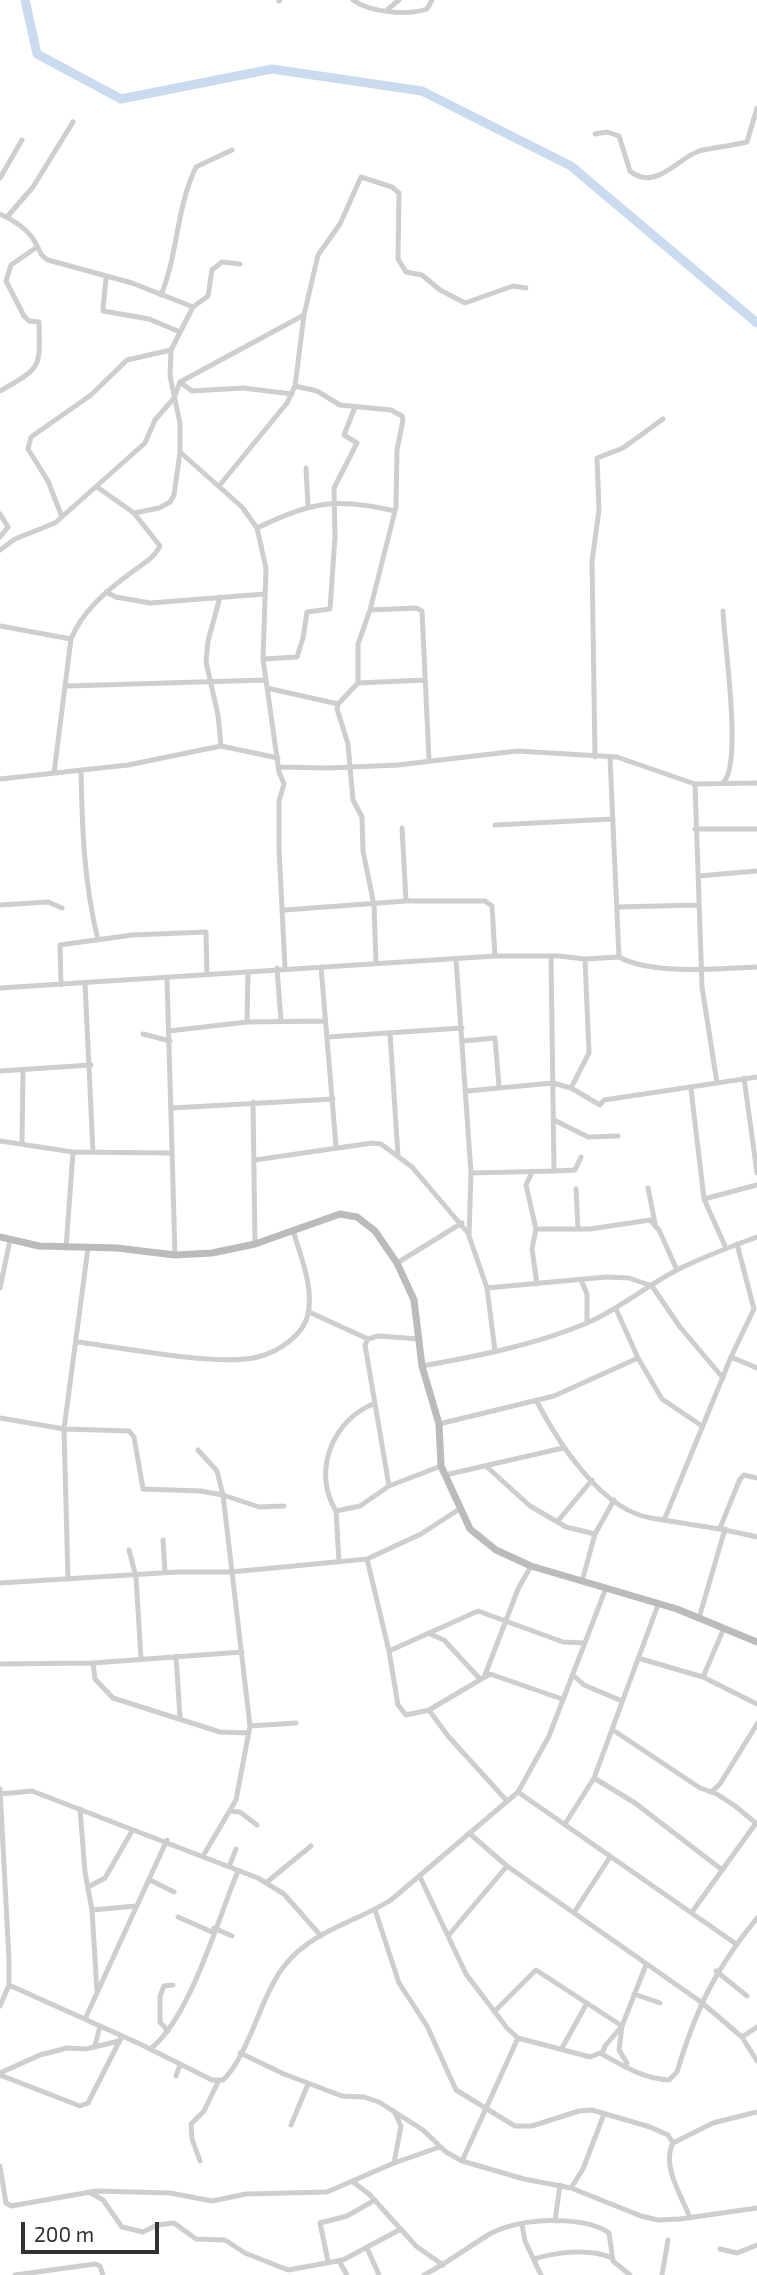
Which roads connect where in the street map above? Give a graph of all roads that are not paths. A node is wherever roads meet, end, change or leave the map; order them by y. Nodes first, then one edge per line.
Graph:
1 (353, 0) edge
2 (399, 0) edge
3 (432, 0) edge
4 (387, 10) junction
5 (757, 108) edge
6 (73, 122) dead end
7 (595, 134) dead end
8 (22, 140) dead end
9 (232, 150) dead end
10 (0, 178) edge
11 (0, 214) edge
12 (7, 217) junction
13 (37, 247) junction
14 (240, 264) dead end
15 (106, 278) junction
16 (526, 288) dead end
17 (161, 295) junction
18 (193, 307) junction
19 (304, 316) junction
20 (180, 332) junction
21 (171, 350) junction
22 (180, 382) junction
23 (295, 386) junction
24 (0, 391) edge
25 (292, 394) junction
26 (174, 398) junction
27 (355, 407) junction
28 (663, 419) dead end
29 (180, 452) junction
30 (306, 468) dead end
31 (219, 486) junction
32 (97, 487) junction
33 (333, 503) junction
34 (308, 506) junction
35 (395, 511) junction
36 (134, 513) junction
37 (0, 514) edge
38 (62, 517) junction
39 (257, 528) junction
40 (0, 537) edge
41 (1, 548) edge
42 (106, 592) junction
43 (265, 594) junction
44 (220, 597) junction
45 (370, 610) junction
46 (723, 611) dead end
47 (0, 626) edge
48 (71, 639) junction
49 (263, 659) junction
50 (266, 680) junction
51 (425, 680) junction
52 (210, 682) junction
53 (358, 683) junction
54 (67, 686) junction
55 (267, 688) junction
56 (338, 704) junction
57 (221, 746) junction
58 (595, 757) junction
59 (278, 758) junction
60 (610, 758) junction
61 (429, 760) junction
62 (279, 767) junction
63 (350, 767) junction
64 (81, 770) junction
65 (54, 774) junction
66 (0, 779) edge
67 (723, 783) junction
68 (757, 783) edge
69 (695, 784) junction
70 (613, 819) junction
71 (495, 825) dead end
72 (402, 828) dead end
73 (695, 829) junction
74 (757, 830) edge
75 (757, 871) edge
76 (698, 876) junction
77 (406, 901) junction
78 (0, 905) edge
79 (374, 905) junction
80 (698, 905) junction
81 (617, 907) junction
82 (62, 908) dead end
83 (285, 910) junction
84 (98, 940) junction
85 (495, 956) junction
86 (551, 956) junction
87 (619, 957) junction
88 (456, 959) junction
89 (585, 959) junction
90 (376, 963) junction
91 (321, 967) junction
92 (757, 967) edge
93 (277, 968) junction
94 (285, 968) junction
95 (702, 971) junction
96 (248, 972) junction
97 (208, 975) junction
98 (167, 978) junction
99 (85, 983) junction
100 (61, 985) junction
101 (0, 988) edge
102 (281, 1021) junction
103 (324, 1021) junction
104 (247, 1022) junction
105 (462, 1028) junction
106 (169, 1031) junction
107 (390, 1033) junction
108 (142, 1034) dead end
109 (328, 1037) junction
110 (170, 1041) junction
111 (463, 1041) junction
112 (91, 1065) junction
113 (0, 1071) edge
114 (23, 1071) junction
115 (757, 1077) edge
116 (744, 1078) junction
117 (554, 1083) junction
118 (717, 1083) junction
119 (499, 1087) junction
120 (571, 1088) junction
121 (691, 1089) junction
122 (467, 1091) junction
123 (333, 1099) junction
124 (253, 1102) junction
125 (172, 1108) junction
126 (554, 1120) junction
127 (618, 1136) dead end
128 (0, 1141) edge
129 (22, 1144) junction
130 (336, 1146) junction
131 (73, 1152) junction
132 (93, 1152) junction
133 (170, 1153) junction
134 (398, 1156) junction
135 (581, 1157) dead end
136 (255, 1160) junction
137 (554, 1171) junction
138 (532, 1172) junction
139 (471, 1173) junction
140 (757, 1173) edge
141 (757, 1185) edge
142 (648, 1188) dead end
143 (576, 1189) dead end
144 (704, 1199) junction
145 (462, 1223) junction
146 (655, 1223) junction
147 (536, 1229) junction
148 (578, 1229) junction
149 (293, 1230) junction
150 (469, 1236) junction
151 (0, 1237) edge
152 (757, 1237) edge
153 (10, 1240) junction
154 (255, 1244) junction
155 (737, 1244) junction
156 (725, 1246) junction
157 (66, 1248) junction
158 (88, 1248) junction
159 (175, 1255) junction
160 (397, 1263) junction
161 (677, 1270) junction
162 (581, 1280) junction
163 (537, 1284) junction
164 (652, 1286) junction
165 (0, 1288) edge
166 (487, 1288) junction
167 (616, 1309) junction
168 (756, 1310) edge
169 (309, 1312) junction
170 (587, 1323) junction
171 (368, 1339) junction
172 (420, 1339) junction
173 (77, 1342) junction
174 (495, 1351) junction
175 (731, 1357) junction
176 (638, 1358) junction
177 (422, 1366) junction
178 (757, 1368) edge
179 (723, 1378) junction
180 (537, 1402) junction
181 (373, 1404) junction
182 (0, 1418) edge
183 (439, 1424) junction
184 (702, 1426) junction
185 (64, 1429) junction
186 (563, 1448) junction
187 (198, 1450) dead end
188 (441, 1466) junction
189 (487, 1467) junction
190 (444, 1475) junction
191 (757, 1478) edge
192 (592, 1480) junction
193 (389, 1486) junction
194 (223, 1495) junction
195 (614, 1500) junction
196 (284, 1506) dead end
197 (458, 1510) junction
198 (336, 1511) junction
199 (665, 1518) junction
200 (557, 1522) junction
201 (722, 1528) junction
202 (595, 1534) junction
203 (757, 1537) edge
204 (163, 1540) dead end
205 (129, 1550) dead end
206 (367, 1559) junction
207 (340, 1562) junction
208 (531, 1566) junction
209 (231, 1572) junction
210 (165, 1573) junction
211 (136, 1577) junction
212 (68, 1579) junction
213 (582, 1581) junction
214 (0, 1583) edge
215 (607, 1588) junction
216 (658, 1605) junction
217 (699, 1618) junction
218 (506, 1620) junction
219 (724, 1628) junction
220 (428, 1633) junction
221 (757, 1642) edge
222 (585, 1643) junction
223 (389, 1651) junction
224 (242, 1652) junction
225 (176, 1656) junction
226 (638, 1658) junction
227 (141, 1659) junction
228 (93, 1663) junction
229 (0, 1664) edge
230 (573, 1675) junction
231 (482, 1676) junction
232 (703, 1677) junction
233 (562, 1699) junction
234 (622, 1701) junction
235 (757, 1703) edge
236 (429, 1710) junction
237 (180, 1718) junction
238 (296, 1723) dead end
239 (757, 1724) edge
240 (249, 1729) junction
241 (613, 1730) junction
242 (594, 1778) junction
243 (0, 1788) edge
244 (518, 1792) junction
245 (711, 1792) junction
246 (1, 1794) edge
247 (507, 1801) junction
248 (80, 1810) junction
249 (232, 1811) junction
250 (756, 1823) edge
251 (565, 1824) junction
252 (257, 1825) dead end
253 (132, 1831) junction
254 (469, 1833) junction
255 (167, 1840) junction
256 (311, 1846) dead end
257 (236, 1849) dead end
258 (203, 1856) junction
259 (610, 1857) junction
260 (507, 1866) junction
261 (229, 1867) junction
262 (721, 1869) junction
263 (238, 1871) junction
264 (420, 1877) junction
265 (150, 1880) junction
266 (267, 1882) junction
267 (88, 1887) junction
268 (174, 1892) dead end
269 (136, 1906) junction
270 (92, 1910) junction
271 (375, 1910) junction
272 (575, 1911) junction
273 (692, 1912) junction
274 (3, 1913) edge
275 (178, 1917) dead end
276 (757, 1918) edge
277 (213, 1930) junction
278 (232, 1936) dead end
279 (321, 1936) junction
280 (448, 1936) junction
281 (736, 1944) junction
282 (0, 1960) edge
283 (9, 1960) junction
284 (646, 1965) junction
285 (716, 1971) junction
286 (9, 1985) junction
287 (173, 1985) dead end
288 (634, 1994) junction
289 (97, 1995) junction
290 (747, 1996) dead end
291 (701, 2002) junction
292 (587, 2003) junction
293 (660, 2003) dead end
294 (0, 2004) edge
295 (495, 2011) junction
296 (85, 2019) junction
297 (100, 2026) junction
298 (622, 2026) junction
299 (757, 2027) edge
300 (168, 2031) junction
301 (742, 2037) junction
302 (519, 2038) junction
303 (120, 2039) junction
304 (95, 2046) junction
305 (562, 2048) junction
306 (150, 2049) junction
307 (240, 2053) junction
308 (602, 2054) junction
309 (757, 2061) edge
310 (180, 2065) junction
311 (625, 2067) junction
312 (0, 2074) edge
313 (176, 2076) dead end
314 (218, 2082) junction
315 (308, 2084) junction
316 (486, 2108) junction
317 (394, 2111) junction
318 (757, 2112) edge
319 (604, 2114) junction
320 (291, 2125) dead end
321 (673, 2143) junction
322 (440, 2147) junction
323 (200, 2161) dead end
324 (462, 2161) junction
325 (394, 2163) junction
326 (0, 2165) edge
327 (354, 2182) junction
328 (560, 2185) junction
329 (571, 2188) junction
330 (87, 2192) junction
331 (375, 2200) junction
332 (757, 2208) edge
333 (690, 2218) junction
334 (555, 2221) junction
335 (522, 2224) junction
336 (401, 2229) junction
337 (668, 2240) dead end
338 (757, 2245) edge
339 (367, 2248) junction
340 (720, 2249) dead end
341 (612, 2258) junction
342 (534, 2259) junction
343 (328, 2261) junction
344 (339, 2261) junction
345 (443, 2265) junction
346 (15, 2275) edge
347 (103, 2275) edge
348 (347, 2275) edge
349 (379, 2275) edge
350 (424, 2275) edge
351 (541, 2275) edge
352 (631, 2275) edge
353 (662, 2275) edge

1 - 4 street
2 - 4 street
3 - 4 street
5 - 7 street
6 - 12 street
8 - 10 street
9 - 17 street
11 - 12 street
12 - 13 street
13 - 15 street
13 - 24 street
14 - 18 street
15 - 17 street
15 - 20 street
16 - 19 street
17 - 18 street
18 - 20 street
19 - 22 street
19 - 23 street
20 - 21 street
21 - 26 street
21 - 38 street
22 - 25 street
22 - 26 street
23 - 25 street
23 - 27 street
25 - 31 street
26 - 29 street
26 - 32 street
27 - 33 street
27 - 35 street
28 - 58 street
29 - 31 street
29 - 36 street
30 - 34 street
31 - 39 street
32 - 36 street
32 - 38 street
33 - 34 street
33 - 35 street
33 - 49 street
34 - 39 street
35 - 45 street
36 - 42 street
37 - 40 street
38 - 41 street
39 - 43 street
42 - 44 street
42 - 48 street
43 - 44 street
43 - 49 street
44 - 52 street
45 - 51 street
45 - 53 street
46 - 67 street
47 - 48 street
48 - 54 street
49 - 50 street
50 - 52 street
50 - 55 street
51 - 53 street
51 - 61 street
52 - 54 street
52 - 57 street
53 - 56 street
54 - 65 street
55 - 56 street
55 - 59 street
56 - 63 street
57 - 59 street
57 - 64 street
58 - 60 street
58 - 61 street
59 - 62 street
60 - 69 street
60 - 70 street
61 - 63 street
62 - 63 street
62 - 83 street
63 - 79 street
64 - 65 street
64 - 84 street
65 - 66 street
67 - 68 street
67 - 69 street
69 - 73 street
70 - 71 street
70 - 81 street
72 - 77 street
73 - 74 street
73 - 76 street
75 - 76 street
76 - 80 street
77 - 79 street
77 - 85 street
78 - 82 street
79 - 83 street
79 - 90 street
80 - 81 street
80 - 95 street
81 - 87 street
83 - 94 street
84 - 97 street
84 - 100 street
85 - 86 street
85 - 88 street
86 - 89 street
86 - 117 street
87 - 89 street
87 - 95 street
88 - 90 street
88 - 105 street
89 - 120 street
90 - 91 street
91 - 94 street
91 - 103 street
92 - 95 street
93 - 94 street
93 - 96 street
93 - 102 street
95 - 118 street
96 - 97 street
96 - 104 street
97 - 98 street
98 - 99 street
98 - 106 street
99 - 100 street
99 - 112 street
100 - 101 street
102 - 103 street
102 - 104 street
103 - 109 street
104 - 106 street
105 - 107 street
105 - 111 street
106 - 110 street
107 - 109 street
107 - 134 street
108 - 110 street
109 - 123 street
110 - 125 street
111 - 119 street
111 - 122 street
112 - 114 street
112 - 132 street
113 - 114 street
114 - 129 street
115 - 116 street
116 - 118 street
116 - 140 street
117 - 119 street
117 - 120 street
117 - 126 street
118 - 121 street
119 - 122 street
120 - 121 street
121 - 144 street
122 - 139 street
123 - 124 street
123 - 130 street
124 - 125 street
124 - 136 street
125 - 133 street
126 - 127 street
126 - 137 street
128 - 129 street
129 - 131 street
130 - 134 street
130 - 136 street
131 - 132 street
131 - 157 street
132 - 133 street
133 - 159 street
134 - 145 street
135 - 137 street
136 - 154 street
137 - 138 street
138 - 139 street
138 - 147 street
139 - 150 street
141 - 144 street
142 - 146 street
143 - 148 street
144 - 156 street
145 - 150 street
145 - 160 street
146 - 148 street
146 - 161 street
147 - 148 street
147 - 163 street
149 - 154 street
149 - 160 street
149 - 169 street
150 - 166 street
151 - 153 street
152 - 155 street
153 - 157 street
153 - 165 street
154 - 159 street
155 - 156 street
155 - 168 street
156 - 161 street
157 - 158 street
158 - 159 street
158 - 173 street
160 - 172 street
161 - 164 street
162 - 163 street
162 - 164 street
162 - 170 street
163 - 166 street
164 - 167 street
164 - 179 street
166 - 174 street
167 - 170 street
167 - 176 street
168 - 175 street
169 - 171 street
169 - 173 street
170 - 174 street
171 - 172 street
171 - 181 street
172 - 177 street
173 - 185 street
174 - 177 street
175 - 178 street
175 - 179 street
176 - 180 street
176 - 184 street
177 - 183 street
179 - 184 street
180 - 183 street
180 - 186 street
181 - 193 street
181 - 198 street
182 - 185 street
183 - 188 street
184 - 199 street
185 - 194 street
185 - 212 street
186 - 189 street
186 - 192 street
187 - 194 street
188 - 190 street
188 - 193 street
189 - 190 street
189 - 200 street
190 - 197 street
191 - 201 street
192 - 195 street
192 - 200 street
193 - 198 street
194 - 196 street
194 - 209 street
195 - 199 street
195 - 202 street
197 - 206 street
197 - 208 street
198 - 207 street
199 - 201 street
200 - 202 street
201 - 203 street
201 - 217 street
202 - 213 street
204 - 210 street
205 - 211 street
206 - 207 street
206 - 223 street
207 - 209 street
208 - 213 street
208 - 218 street
209 - 210 street
209 - 224 street
210 - 211 street
211 - 212 street
211 - 227 street
212 - 214 street
213 - 215 street
215 - 216 street
215 - 222 street
216 - 217 street
216 - 226 street
217 - 219 street
218 - 220 street
218 - 222 street
218 - 231 street
219 - 221 street
219 - 232 street
220 - 223 street
220 - 231 street
222 - 230 street
223 - 236 street
224 - 225 street
224 - 240 street
225 - 227 street
225 - 237 street
226 - 232 street
226 - 234 street
227 - 228 street
228 - 229 street
228 - 237 street
230 - 233 street
230 - 234 street
231 - 233 street
231 - 236 street
232 - 235 street
233 - 244 street
234 - 241 street
236 - 247 street
237 - 240 street
238 - 240 street
239 - 245 street
240 - 249 street
241 - 242 street
241 - 245 street
242 - 251 street
242 - 262 street
243 - 246 street
244 - 247 street
244 - 251 street
245 - 250 street
246 - 248 street
246 - 274 street
247 - 254 street
248 - 253 street
248 - 267 street
249 - 252 street
249 - 258 street
250 - 262 street
251 - 259 street
253 - 255 street
253 - 267 street
254 - 260 street
254 - 264 street
255 - 258 street
255 - 265 street
256 - 266 street
257 - 261 street
258 - 261 street
259 - 272 street
259 - 273 street
260 - 272 street
260 - 280 street
261 - 263 street
262 - 273 street
263 - 266 street
263 - 277 street
264 - 271 street
264 - 280 street
265 - 268 street
265 - 269 street
266 - 279 street
267 - 270 street
269 - 270 street
269 - 289 street
270 - 289 street
271 - 279 street
271 - 316 street
272 - 284 street
273 - 281 street
274 - 283 street
275 - 277 street
276 - 281 street
277 - 278 street
277 - 300 street
279 - 307 street
280 - 295 street
281 - 285 street
282 - 283 street
283 - 286 street
284 - 288 street
284 - 291 street
285 - 290 street
285 - 291 street
286 - 294 street
286 - 296 street
287 - 300 street
288 - 293 street
288 - 298 street
289 - 296 street
291 - 301 street
291 - 311 street
292 - 295 street
292 - 298 street
292 - 305 street
295 - 302 street
296 - 297 street
297 - 303 street
297 - 304 street
298 - 308 street
298 - 311 street
299 - 301 street
300 - 306 street
301 - 309 street
302 - 305 street
302 - 316 street
303 - 304 street
303 - 306 street
303 - 312 street
304 - 312 street
305 - 308 street
306 - 310 street
307 - 314 street
307 - 315 street
308 - 311 street
310 - 313 street
310 - 314 street
314 - 323 street
315 - 317 street
315 - 320 street
316 - 319 street
316 - 324 street
317 - 322 street
317 - 325 street
318 - 321 street
319 - 321 street
319 - 329 street
321 - 333 street
322 - 324 street
322 - 325 street
324 - 328 street
325 - 327 street
326 - 330 street
327 - 330 street
327 - 331 street
328 - 329 street
328 - 334 street
329 - 333 street
330 - 343 street
331 - 336 street
331 - 343 street
332 - 333 street
334 - 335 street
334 - 341 street
335 - 342 street
335 - 345 street
336 - 339 street
336 - 345 street
337 - 353 street
338 - 340 street
339 - 344 street
339 - 349 street
341 - 342 street
341 - 352 street
342 - 351 street
343 - 344 street
344 - 348 street
345 - 350 street
346 - 347 street

